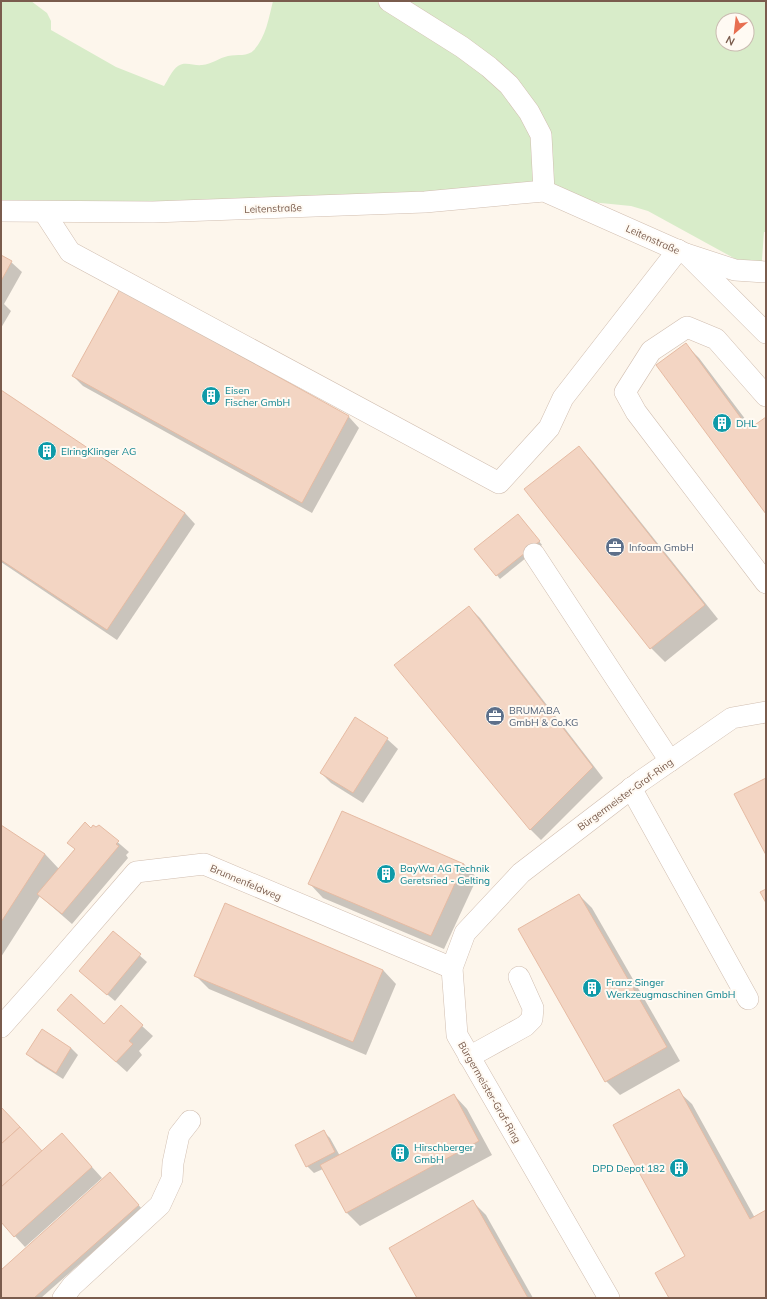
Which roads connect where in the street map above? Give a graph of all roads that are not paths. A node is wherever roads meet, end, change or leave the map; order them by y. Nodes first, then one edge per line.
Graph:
1 (389, 1) edge
2 (544, 191) junction
3 (1, 212) edge
4 (44, 212) junction
5 (682, 252) junction
6 (766, 272) edge
7 (766, 333) edge
8 (766, 396) edge
9 (534, 554) dead end
10 (766, 584) edge
11 (766, 712) edge
12 (670, 761) junction
13 (631, 788) junction
14 (452, 968) junction
15 (518, 977) dead end
16 (748, 999) dead end
17 (1, 1027) edge
18 (469, 1057) junction
19 (190, 1121) dead end
20 (63, 1298) edge
21 (608, 1298) edge

1 - 2 street
2 - 4 street, Leitenstraße
2 - 5 street, Leitenstraße
3 - 4 street, Leitenstraße
4 - 5 street
5 - 6 street, Leitenstraße
5 - 7 street
8 - 10 street
9 - 12 street
11 - 12 street, Bürgermeister-Graf-Ring
12 - 13 street, Bürgermeister-Graf-Ring
13 - 14 street, Bürgermeister-Graf-Ring
13 - 16 street
14 - 17 street, Brunnenfeldweg
14 - 18 street, Bürgermeister-Graf-Ring
15 - 18 street
18 - 21 street, Bürgermeister-Graf-Ring
19 - 20 street

